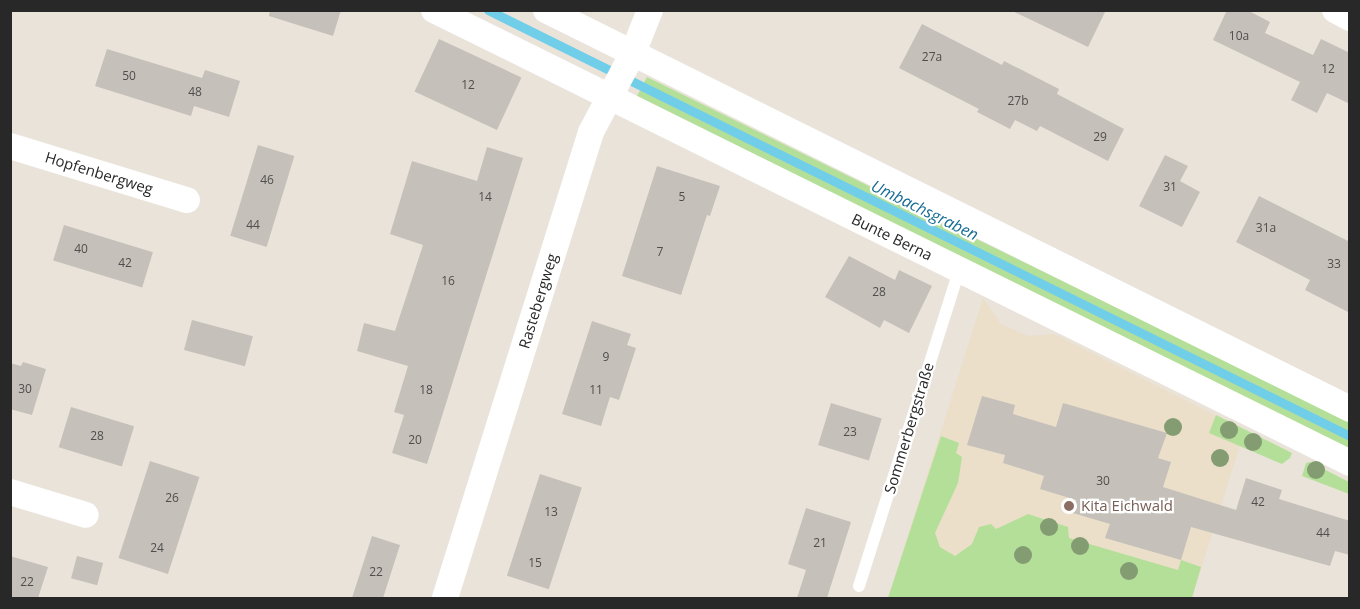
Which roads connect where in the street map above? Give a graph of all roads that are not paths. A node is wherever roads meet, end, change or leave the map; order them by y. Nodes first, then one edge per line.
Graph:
1 (434, 10) edge
2 (546, 10) edge
3 (650, 10) edge
4 (1335, 10) edge
5 (1350, 18) edge
6 (620, 76) junction
7 (10, 146) edge
8 (187, 200) dead end
9 (959, 270) junction
10 (1350, 409) edge
11 (1350, 462) edge
12 (10, 492) edge
13 (86, 514) dead end
14 (859, 586) dead end
15 (444, 598) edge

1 - 6 street, Bunte Berna
2 - 6 street, Bunte Berna
3 - 6 street, Rastebergweg
4 - 5 street
6 - 9 street, Bunte Berna
6 - 10 street, Bunte Berna
6 - 15 street, Rastebergweg
7 - 8 street, Hopfenbergweg
9 - 11 street, Bunte Berna
9 - 14 lane, Sommerbergstraße
12 - 13 street

